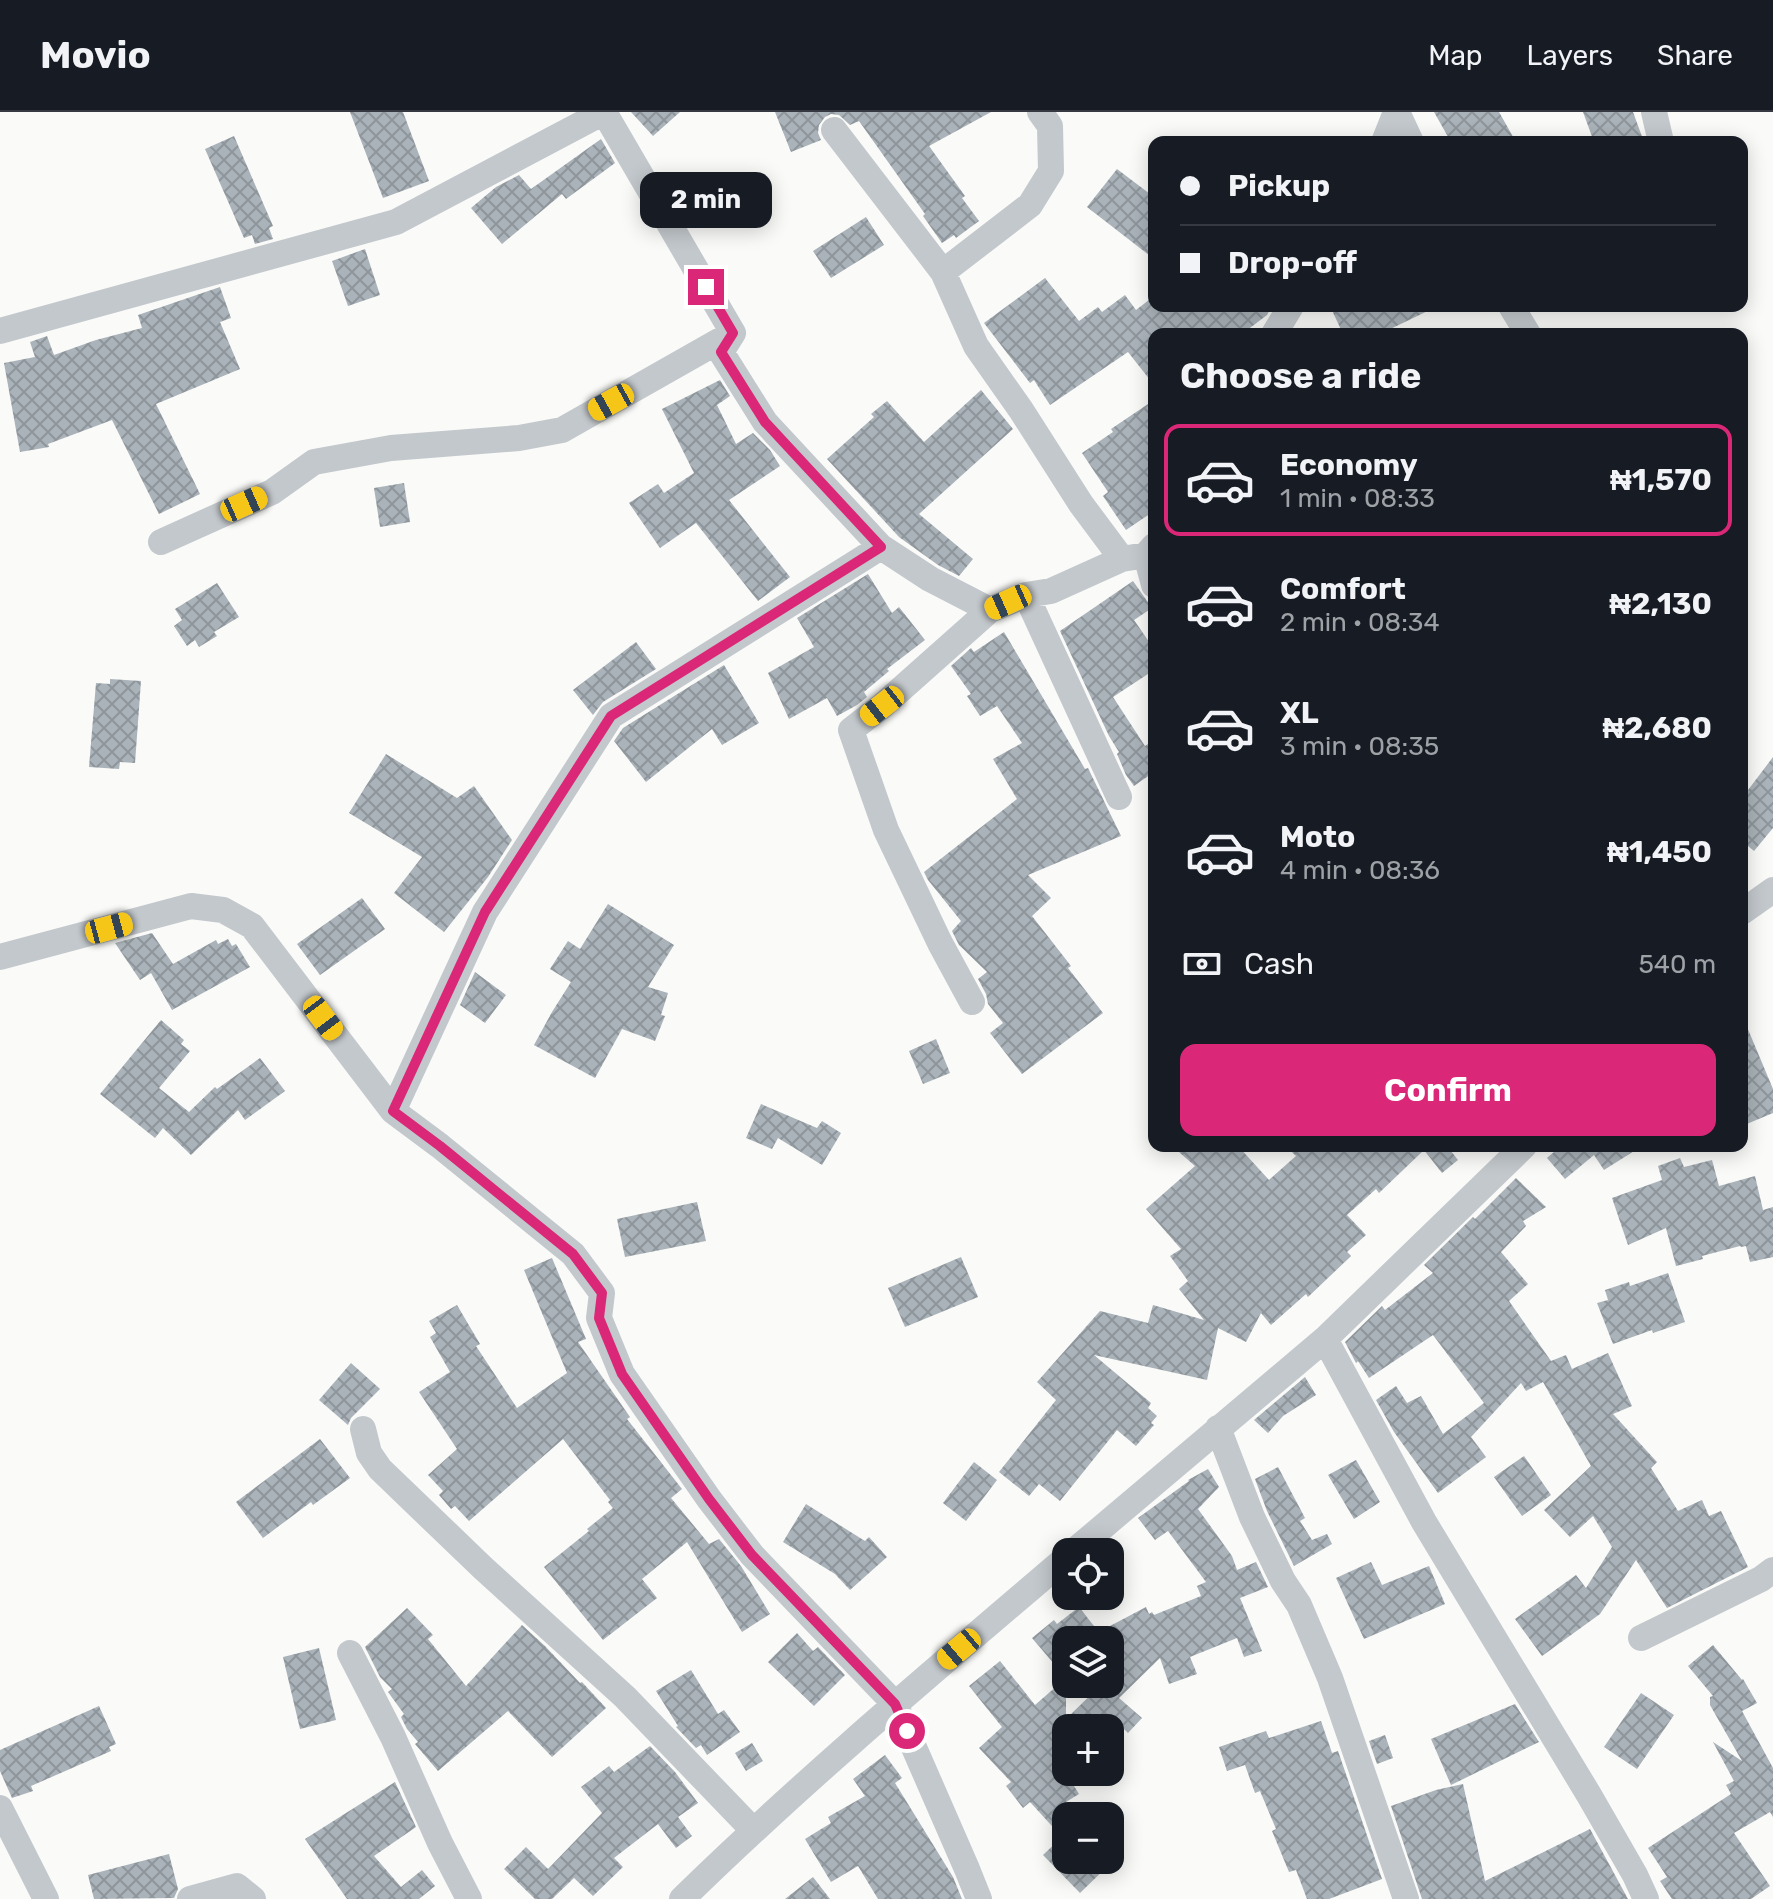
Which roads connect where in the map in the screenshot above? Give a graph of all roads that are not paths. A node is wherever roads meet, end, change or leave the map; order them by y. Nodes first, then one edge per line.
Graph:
1 (604, 112) edge
2 (1040, 112) edge
3 (1397, 112) edge
4 (1654, 112) edge
5 (834, 130) dead end
6 (1387, 136) edge
7 (1408, 136) edge
8 (1660, 136) edge
9 (943, 272) junction
10 (0, 331) edge
11 (733, 333) junction
12 (161, 542) dead end
13 (881, 547) junction
14 (1141, 554) edge
15 (1026, 595) junction
16 (990, 610) junction
17 (1119, 797) dead end
18 (1773, 890) edge
19 (1748, 908) edge
20 (0, 957) edge
21 (972, 1002) dead end
22 (393, 1111) junction
23 (1518, 1152) edge
24 (1325, 1339) junction
25 (1218, 1428) junction
26 (363, 1429) dead end
27 (1089, 1538) edge
28 (1052, 1570) edge
29 (1773, 1570) edge
30 (1641, 1638) dead end
31 (350, 1653) dead end
32 (895, 1704) junction
33 (0, 1808) edge
34 (753, 1830) junction
35 (46, 1899) edge
36 (190, 1899) edge
37 (253, 1899) edge
38 (469, 1899) edge
39 (682, 1899) edge
40 (979, 1899) edge
41 (1406, 1899) edge
42 (1646, 1899) edge

1 - 10 street
1 - 11 street
2 - 9 street
3 - 6 street
3 - 7 street
4 - 8 street
5 - 9 street
9 - 14 street
11 - 12 street
11 - 13 street
13 - 16 street
13 - 22 street
14 - 15 street
15 - 16 street
15 - 17 street
16 - 21 street
18 - 19 street
20 - 22 street
22 - 32 street
23 - 24 street
24 - 25 street
24 - 42 street
25 - 27 street
25 - 41 street
26 - 34 street
28 - 32 street
29 - 30 street
31 - 38 street
32 - 34 street
32 - 40 street
33 - 35 street
34 - 39 street
36 - 37 street

